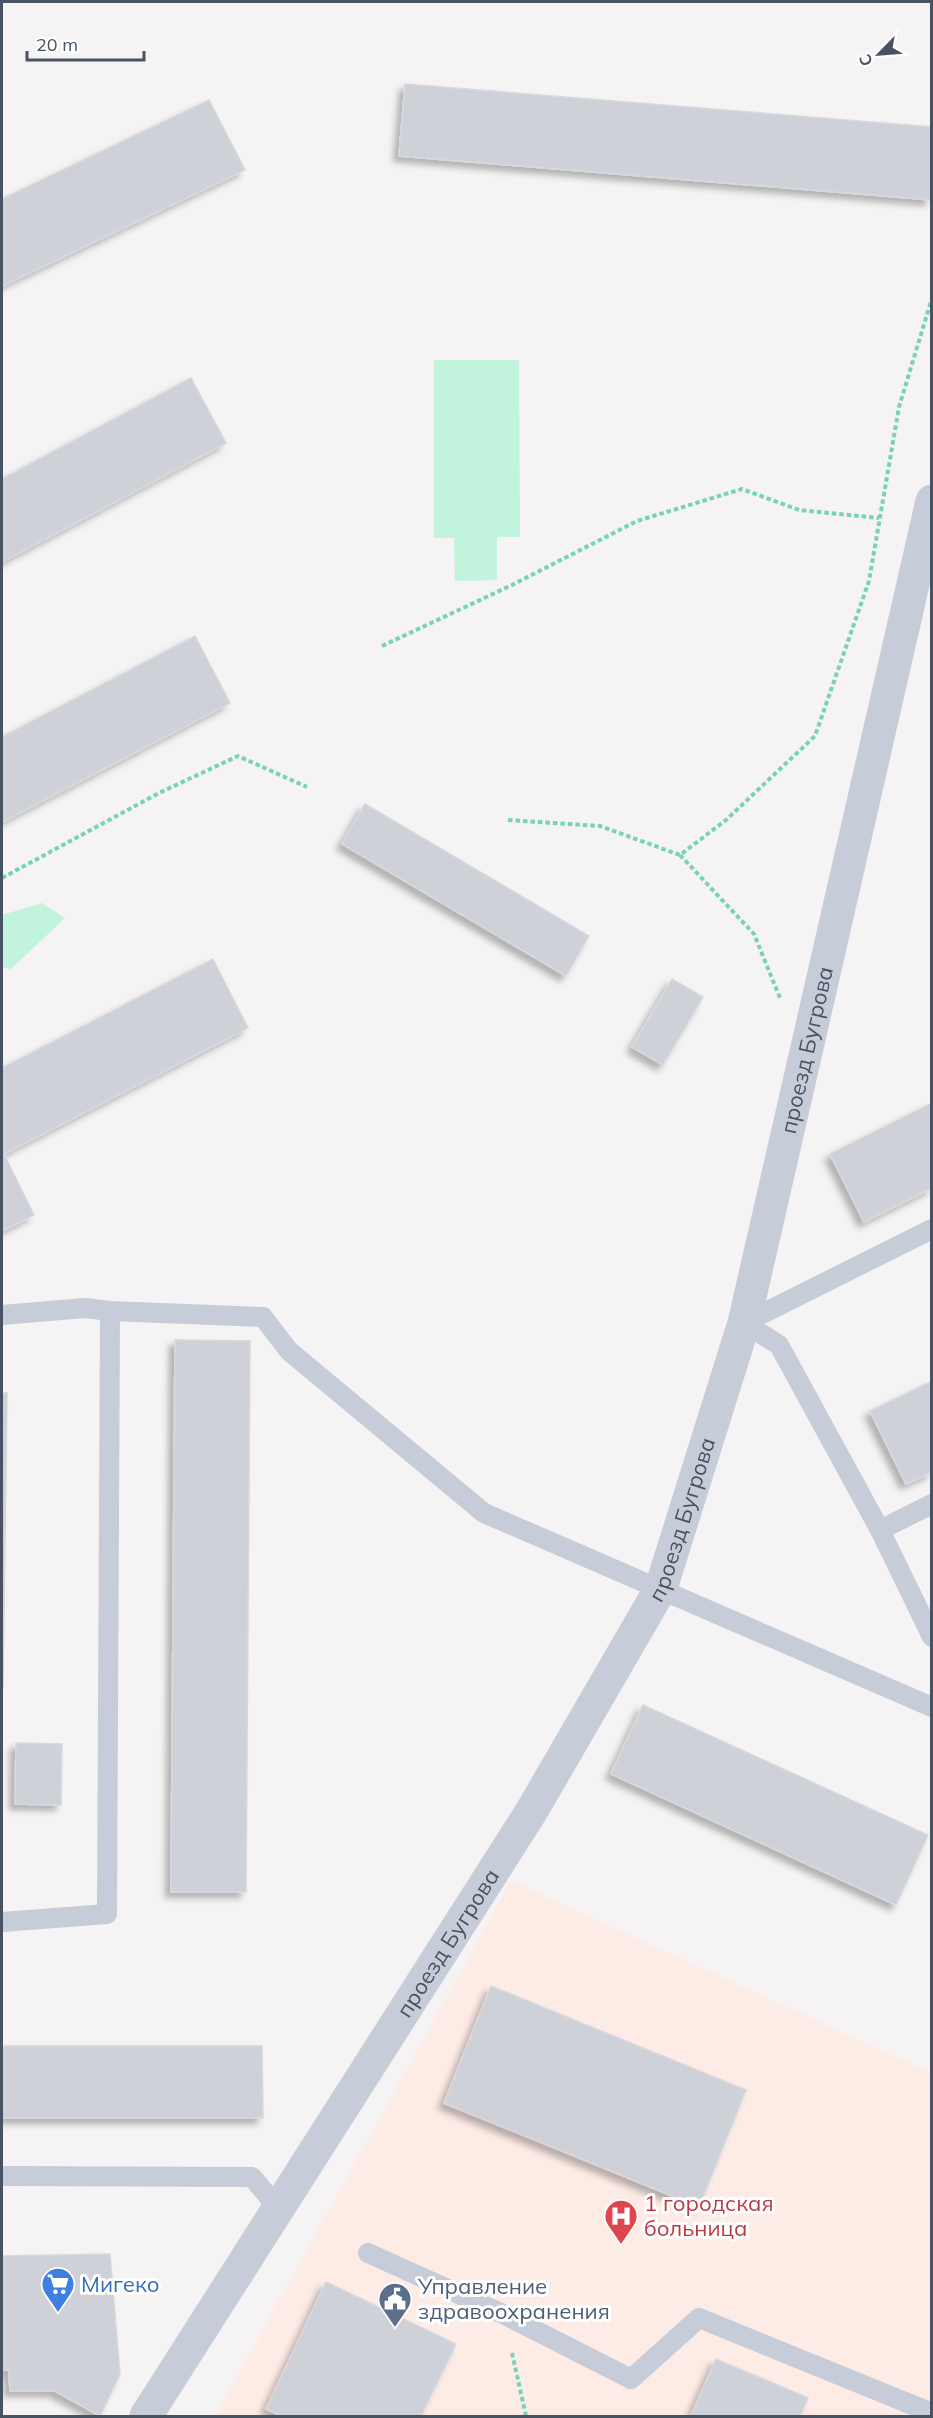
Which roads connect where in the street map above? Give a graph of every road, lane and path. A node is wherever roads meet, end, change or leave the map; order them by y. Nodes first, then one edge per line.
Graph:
1 (932, 298) edge
2 (932, 501) edge
3 (879, 518) junction
4 (382, 646) dead end
5 (307, 787) dead end
6 (508, 820) dead end
7 (680, 855) junction
8 (2, 878) edge
9 (780, 999) dead end
10 (932, 1229) edge
11 (110, 1311) junction
12 (2, 1315) edge
13 (744, 1323) junction
14 (932, 1504) edge
15 (880, 1530) junction
16 (661, 1588) junction
17 (932, 1637) edge
18 (932, 1707) edge
19 (2, 1922) edge
20 (2, 2176) edge
21 (278, 2208) junction
22 (368, 2253) dead end
23 (503, 2314) junction
24 (932, 2413) edge
25 (146, 2416) edge
26 (526, 2416) edge

1 - 3 path
2 - 13 street, проезд Бугрова
3 - 4 path
3 - 7 path
5 - 8 path
6 - 7 path
7 - 9 path
10 - 13 lane
11 - 12 lane
11 - 16 lane
11 - 19 lane
13 - 15 lane
13 - 16 street, проезд Бугрова
14 - 15 lane
15 - 17 lane
16 - 18 lane
16 - 21 street, проезд Бугрова
20 - 21 lane
21 - 25 street, проезд Бугрова
22 - 23 lane
23 - 24 lane
23 - 26 path

